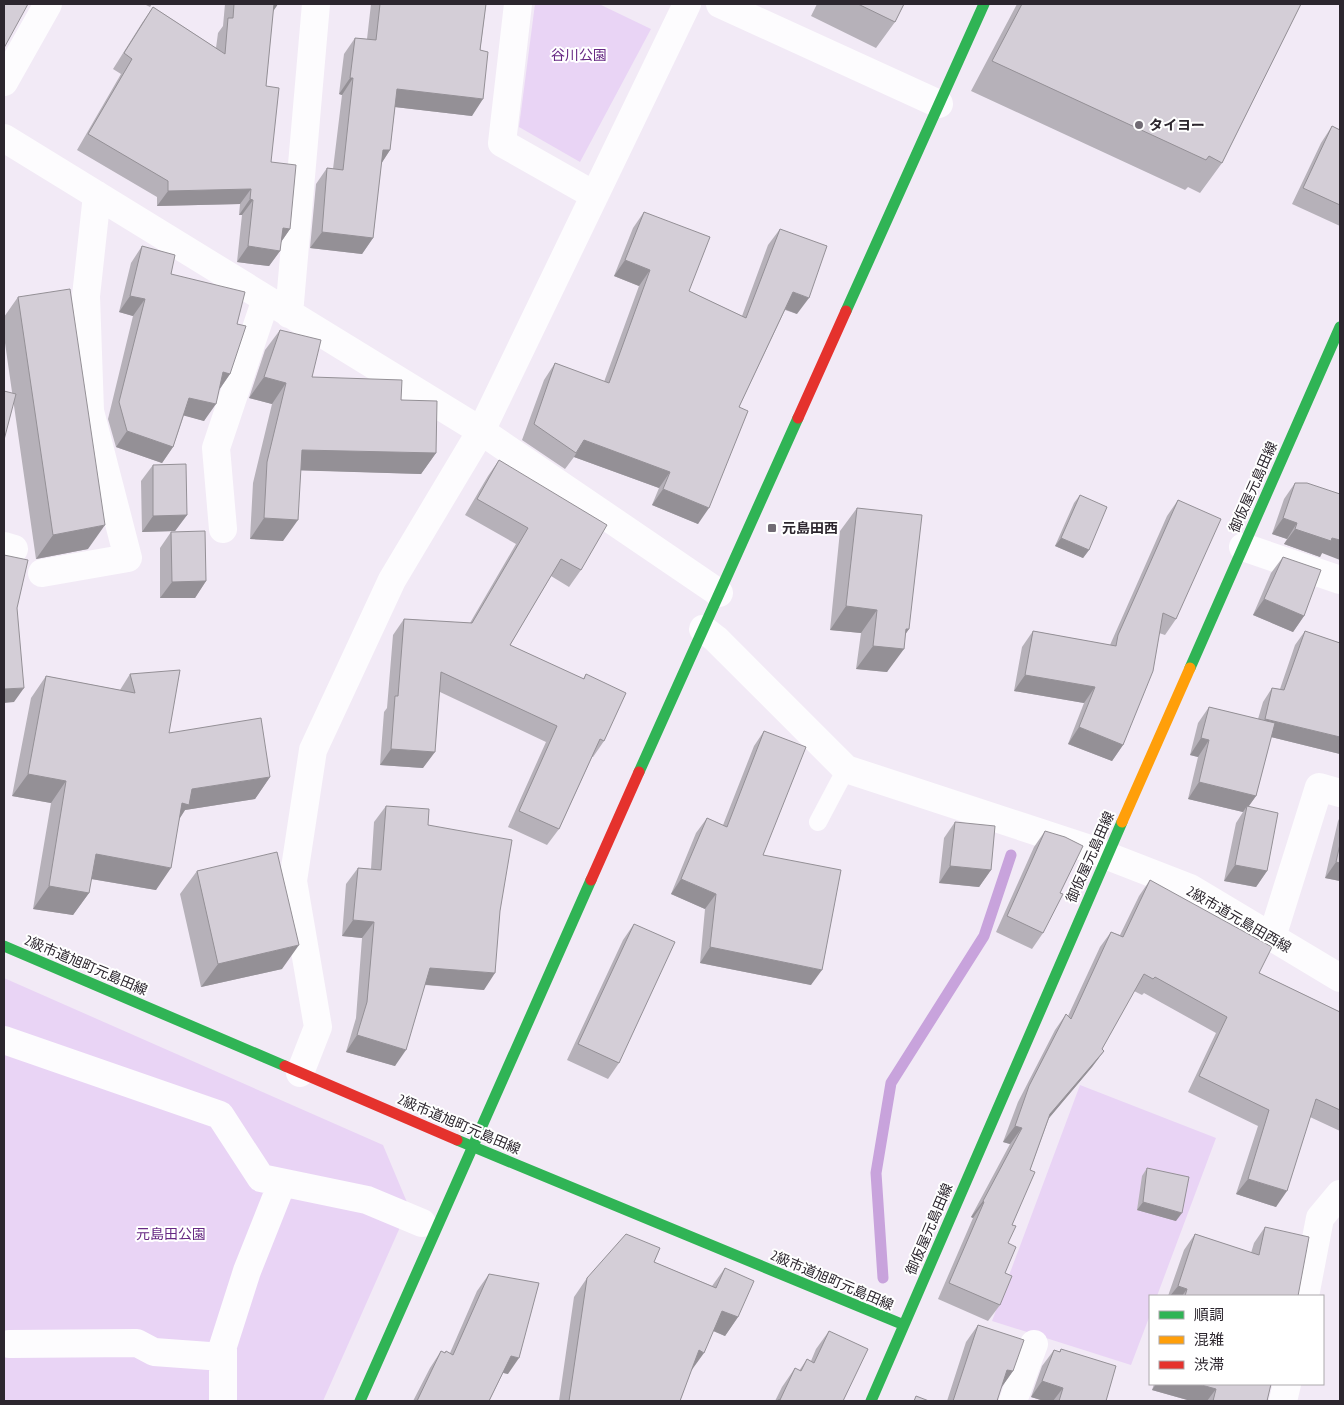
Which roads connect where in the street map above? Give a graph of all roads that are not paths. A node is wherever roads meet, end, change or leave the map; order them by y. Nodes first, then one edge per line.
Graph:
1 (48, 4) edge
2 (316, 4) edge
3 (518, 4) edge
4 (687, 4) edge
5 (720, 4) edge
6 (984, 4) edge
7 (4, 82) edge
8 (939, 104) junction
9 (4, 138) edge
10 (97, 195) junction
11 (594, 195) junction
12 (266, 299) junction
13 (290, 314) junction
14 (1340, 327) edge
15 (481, 431) junction
16 (222, 529) dead end
17 (1243, 547) junction
18 (42, 573) dead end
19 (1340, 580) edge
20 (720, 593) junction
21 (703, 629) junction
22 (846, 769) junction
23 (1340, 793) edge
24 (818, 822) dead end
25 (1107, 855) junction
26 (1272, 937) junction
27 (4, 946) edge
28 (1340, 978) edge
29 (4, 1040) edge
30 (300, 1073) junction
31 (473, 1146) junction
32 (282, 1183) junction
33 (1340, 1194) edge
34 (422, 1223) dead end
35 (1305, 1295) edge
36 (904, 1326) junction
37 (9, 1344) dead end
38 (1034, 1344) dead end
39 (223, 1357) junction
40 (1287, 1385) edge
41 (223, 1401) edge
42 (360, 1401) edge
43 (870, 1401) edge
44 (1013, 1401) edge
45 (1283, 1401) edge

1 - 7 street
2 - 13 street
3 - 11 street
4 - 11 street
5 - 8 street
6 - 8 street
8 - 20 street
9 - 10 street
10 - 12 street
10 - 18 street
11 - 15 street
12 - 13 street
12 - 16 street
13 - 15 street
14 - 17 street, 御仮屋元島田線
15 - 20 street
15 - 30 street
17 - 19 street
17 - 25 street, 御仮屋元島田線
20 - 21 street
21 - 22 street
21 - 31 street
22 - 24 lane
22 - 25 street, 2級市道元島田西線
23 - 26 street
25 - 26 street, 2級市道元島田西線
25 - 36 street, 御仮屋元島田線
26 - 28 street, 2級市道元島田西線
27 - 30 street, 2級市道旭町元島田線
29 - 32 street
30 - 31 street, 2級市道旭町元島田線
31 - 36 street, 2級市道旭町元島田線
31 - 42 street
32 - 34 street
32 - 39 street
33 - 35 street
36 - 43 street, 御仮屋元島田線
37 - 39 street
38 - 44 street
39 - 41 street
40 - 45 street

